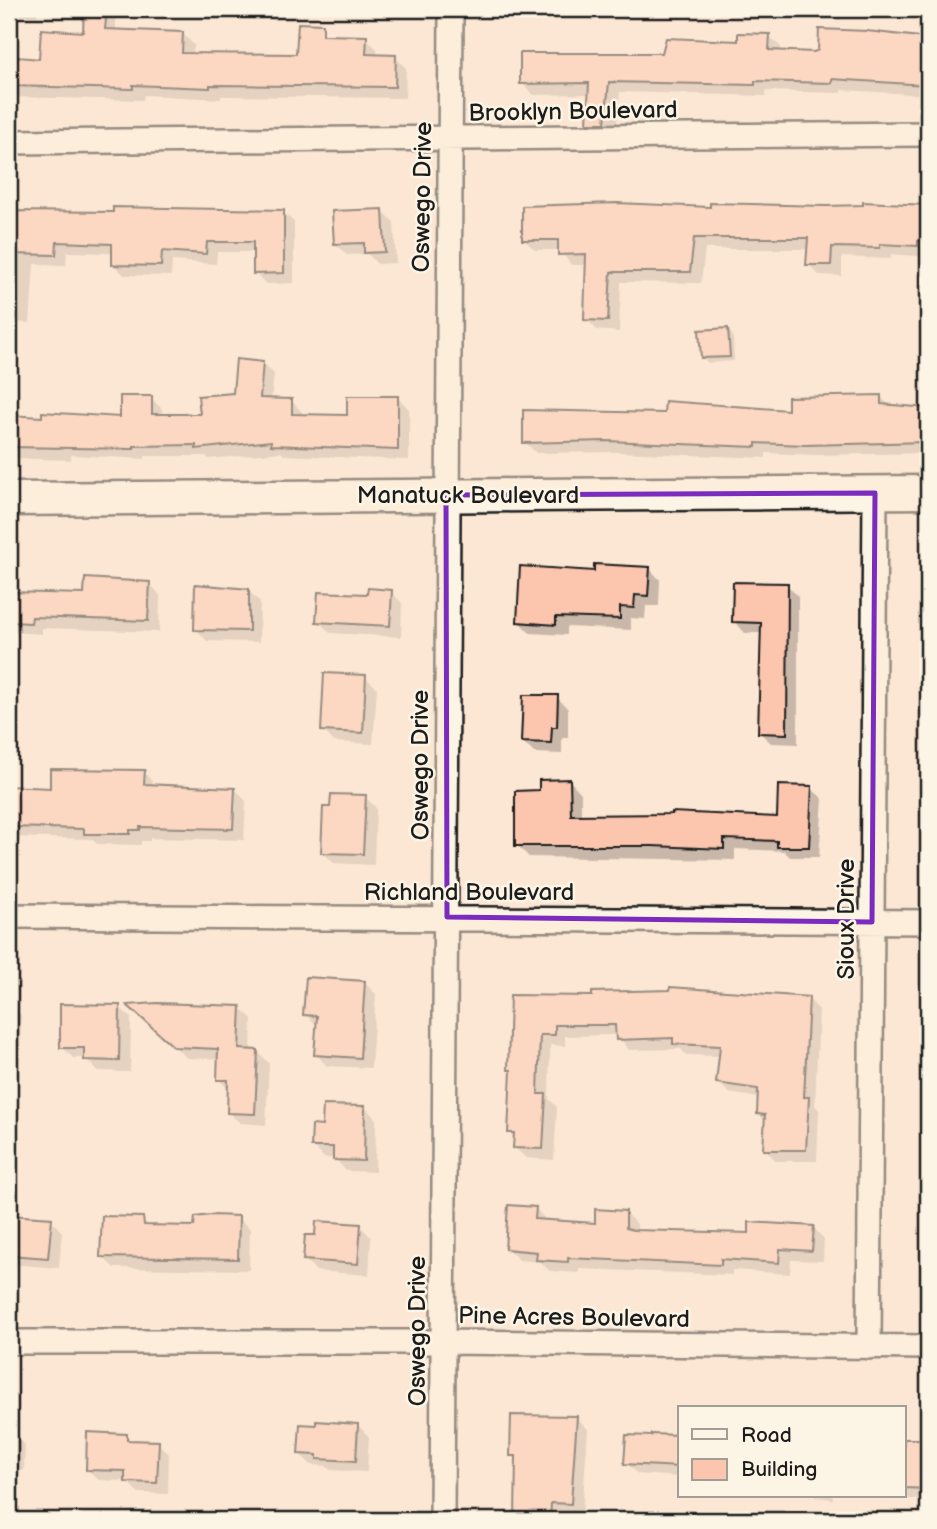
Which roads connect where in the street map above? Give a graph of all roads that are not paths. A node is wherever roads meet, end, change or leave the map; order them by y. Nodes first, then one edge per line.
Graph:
1 (451, 9) edge
2 (928, 134) edge
3 (448, 140) junction
4 (9, 142) edge
5 (928, 492) edge
6 (875, 493) junction
7 (446, 495) junction
8 (9, 499) edge
9 (9, 916) edge
10 (447, 918) junction
11 (872, 922) junction
12 (928, 922) edge
13 (9, 1342) edge
14 (443, 1342) junction
15 (869, 1347) junction
16 (928, 1347) edge
17 (442, 1520) edge

1 - 3 street, Oswego Drive
2 - 3 street, Brooklyn Boulevard
3 - 4 street, Brooklyn Boulevard
3 - 7 street, Oswego Drive
5 - 6 street, Manatuck Boulevard
6 - 7 street, Manatuck Boulevard
6 - 11 street, Sioux Drive
7 - 8 street, Manatuck Boulevard
7 - 10 street, Oswego Drive
9 - 10 street, Richland Boulevard
10 - 11 street, Richland Boulevard
10 - 14 street, Oswego Drive
11 - 12 street, Richland Boulevard
11 - 15 street, Sioux Drive
13 - 14 street, Pine Acres Boulevard
14 - 15 street, Pine Acres Boulevard
14 - 17 street, Oswego Drive
15 - 16 street, Pine Acres Boulevard

